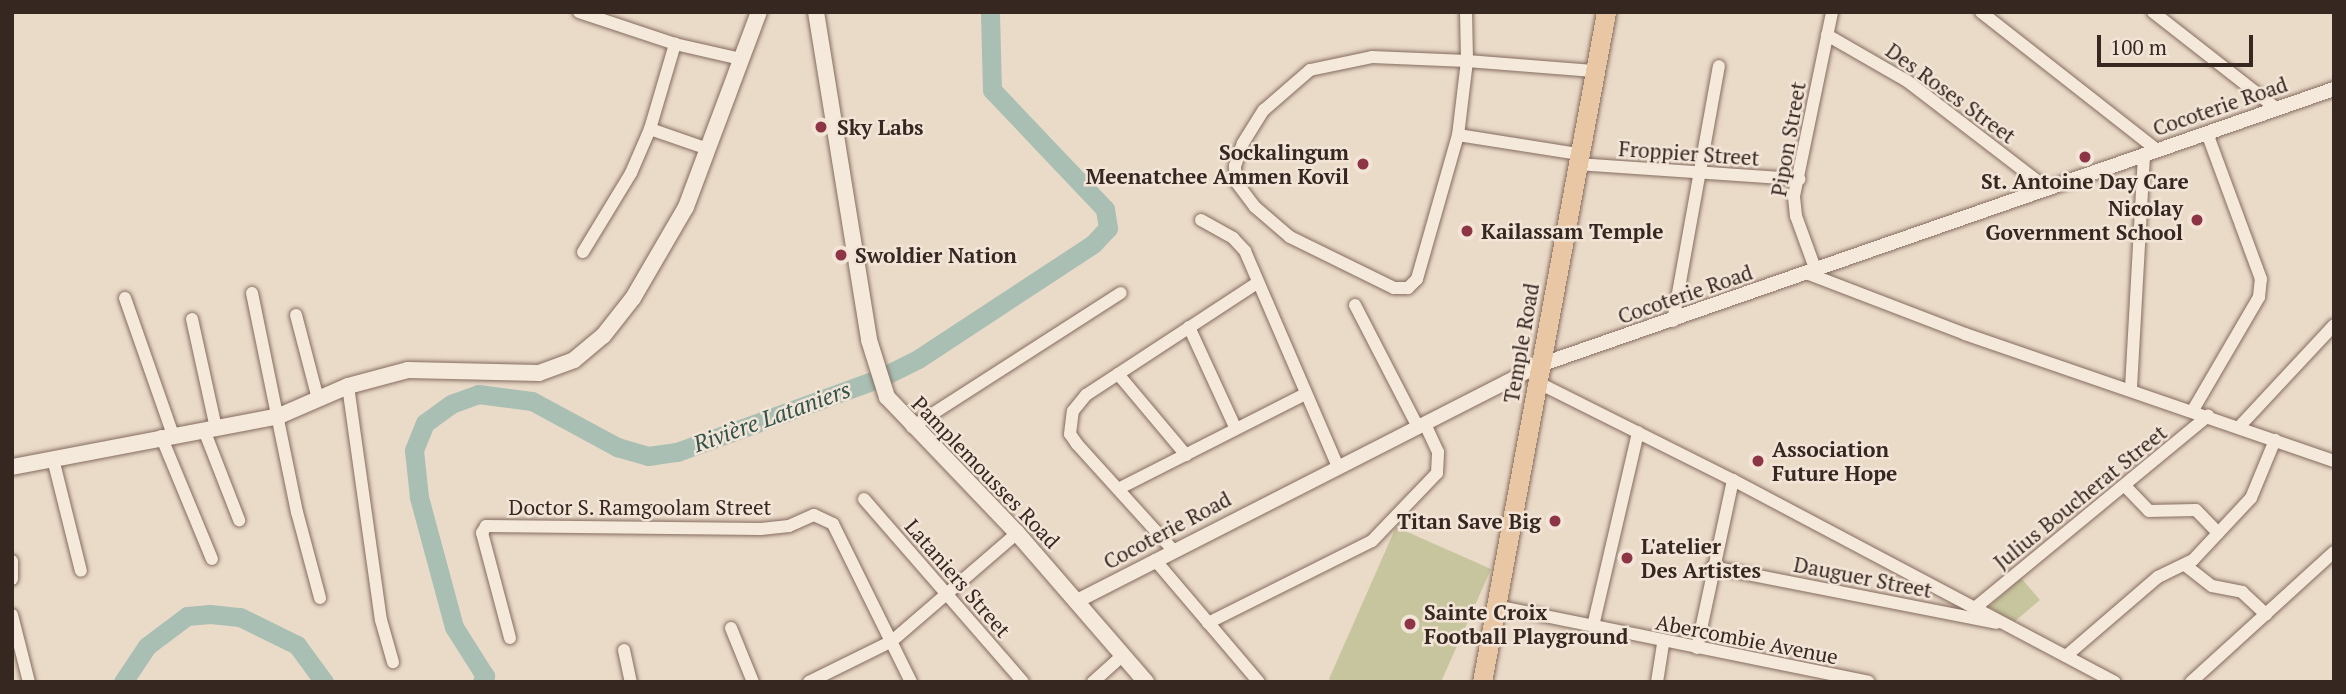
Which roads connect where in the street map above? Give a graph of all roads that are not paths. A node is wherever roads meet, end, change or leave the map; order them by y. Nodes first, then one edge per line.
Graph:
1 (579, 12) edge
2 (759, 12) edge
3 (816, 12) edge
4 (1466, 12) edge
5 (1606, 12) edge
6 (1832, 12) edge
7 (1981, 12) edge
8 (2153, 12) edge
9 (1827, 34) junction
10 (675, 44) junction
11 (741, 59) junction
12 (1467, 61) junction
13 (1719, 66) dead end
14 (1594, 71) junction
15 (2334, 89) edge
16 (2277, 109) junction
17 (650, 129) junction
18 (2207, 133) junction
19 (1458, 135) junction
20 (708, 149) junction
21 (2151, 153) junction
22 (1577, 160) junction
23 (1699, 173) junction
24 (1799, 179) junction
25 (2048, 189) junction
26 (1201, 220) dead end
27 (583, 252) dead end
28 (1812, 273) junction
29 (1256, 283) junction
30 (252, 293) dead end
31 (1121, 293) dead end
32 (125, 298) dead end
33 (1355, 305) dead end
34 (296, 315) dead end
35 (192, 319) dead end
36 (1673, 321) junction
37 (2334, 325) edge
38 (1189, 327) junction
39 (1539, 373) junction
40 (1118, 374) junction
41 (348, 386) junction
42 (2132, 388) junction
43 (1305, 394) junction
44 (318, 399) junction
45 (2193, 410) junction
46 (279, 416) junction
47 (2208, 416) junction
48 (1422, 425) junction
49 (912, 427) junction
50 (2239, 427) junction
51 (210, 429) junction
52 (1236, 429) junction
53 (1638, 432) junction
54 (167, 435) junction
55 (2275, 440) junction
56 (1186, 454) junction
57 (53, 459) junction
58 (2334, 461) edge
59 (1338, 465) junction
60 (12, 467) edge
61 (1733, 480) junction
62 (2126, 487) junction
63 (1120, 488) junction
64 (864, 499) dead end
65 (239, 520) dead end
66 (1017, 533) junction
67 (2218, 533) junction
68 (1173, 550) junction
69 (2334, 552) edge
70 (212, 559) dead end
71 (1155, 560) junction
72 (12, 561) edge
73 (2185, 565) junction
74 (1712, 567) junction
75 (81, 571) dead end
76 (12, 579) edge
77 (947, 595) junction
78 (320, 598) dead end
79 (1077, 601) junction
80 (1496, 606) junction
81 (1976, 607) junction
82 (2266, 614) junction
83 (12, 615) edge
84 (1208, 623) junction
85 (2006, 625) junction
86 (1592, 626) junction
87 (731, 628) dead end
88 (510, 638) dead end
89 (892, 641) junction
90 (1662, 643) junction
91 (1697, 648) junction
92 (624, 650) dead end
93 (1123, 655) junction
94 (2066, 656) junction
95 (393, 662) dead end
96 (1813, 676) edge
97 (29, 682) edge
98 (631, 682) edge
99 (754, 682) edge
100 (809, 682) edge
101 (911, 682) edge
102 (1023, 682) edge
103 (1093, 682) edge
104 (1146, 682) edge
105 (1259, 682) edge
106 (1482, 682) edge
107 (1657, 682) edge
108 (1868, 682) edge
109 (2115, 682) edge
110 (2191, 682) edge

1 - 10 street
2 - 11 main road
3 - 49 main road, Pamplemousses Road
4 - 12 street
5 - 14 main road, Temple Road
6 - 9 street, Pipon Street
7 - 21 street
8 - 16 street
9 - 24 street, Pipon Street
9 - 25 street, Des Roses Street
10 - 11 street
10 - 17 street
11 - 20 main road
12 - 14 street
12 - 19 street
12 - 19 street
13 - 23 street
14 - 22 main road, Temple Road
15 - 16 street, Cocoterie Road
16 - 18 street, Cocoterie Road
17 - 20 street
17 - 27 street
18 - 21 street, Cocoterie Road
18 - 45 street
19 - 22 street, Froppier Street
20 - 41 main road
21 - 25 street, Cocoterie Road
21 - 42 street
22 - 23 street, Froppier Street
22 - 39 main road, Temple Road
23 - 24 street, Froppier Street
23 - 36 street
24 - 28 street, Pipon Street
25 - 28 street, Cocoterie Road
26 - 29 street
28 - 36 street, Cocoterie Road
28 - 42 street
29 - 38 street
29 - 43 street
30 - 46 street
31 - 49 street
32 - 54 street
33 - 48 street
34 - 44 street
35 - 51 street
36 - 39 street, Cocoterie Road
37 - 50 street
38 - 40 street
38 - 52 street
39 - 48 street, Cocoterie Road
39 - 53 street
39 - 80 main road, Temple Road
40 - 56 street
40 - 63 street
41 - 44 main road
41 - 95 street
42 - 45 street
43 - 52 street
43 - 59 street
44 - 46 main road
45 - 47 street
46 - 51 main road
46 - 78 street
47 - 50 street
47 - 62 street, Julius Boucherat Street
48 - 59 street, Cocoterie Road
48 - 84 street
49 - 66 main road, Pamplemousses Road
50 - 55 street
51 - 54 main road
51 - 65 street
52 - 56 street
53 - 61 street
53 - 86 street
54 - 57 main road
54 - 70 street
55 - 58 street
55 - 67 street
56 - 63 street
57 - 60 main road
57 - 75 street
59 - 68 street, Cocoterie Road
61 - 74 street
61 - 81 street
62 - 67 street
62 - 81 street, Julius Boucherat Street
63 - 68 street
64 - 77 street, Lataniers Street
66 - 77 street
66 - 79 main road, Pamplemousses Road
67 - 73 street
68 - 71 street, Cocoterie Road
69 - 82 street
71 - 79 street, Cocoterie Road
71 - 84 street
72 - 76 street
73 - 82 street
73 - 94 street
74 - 85 street, Dauguer Street
74 - 91 street
77 - 89 street
77 - 102 street, Lataniers Street
79 - 93 main road, Pamplemousses Road
80 - 86 street, Abercombie Avenue
80 - 106 main road, Temple Road
81 - 85 street
82 - 110 street
83 - 97 street
84 - 105 street
85 - 94 street
86 - 90 street, Abercombie Avenue
87 - 99 street
88 - 89 street, Doctor S. Ramgoolam Street
89 - 100 street
89 - 101 street
90 - 91 street, Abercombie Avenue
90 - 107 street
91 - 96 street, Abercombie Avenue
92 - 98 street
93 - 103 street
93 - 104 main road, Pamplemousses Road
94 - 109 street
96 - 108 street, Abercombie Avenue

